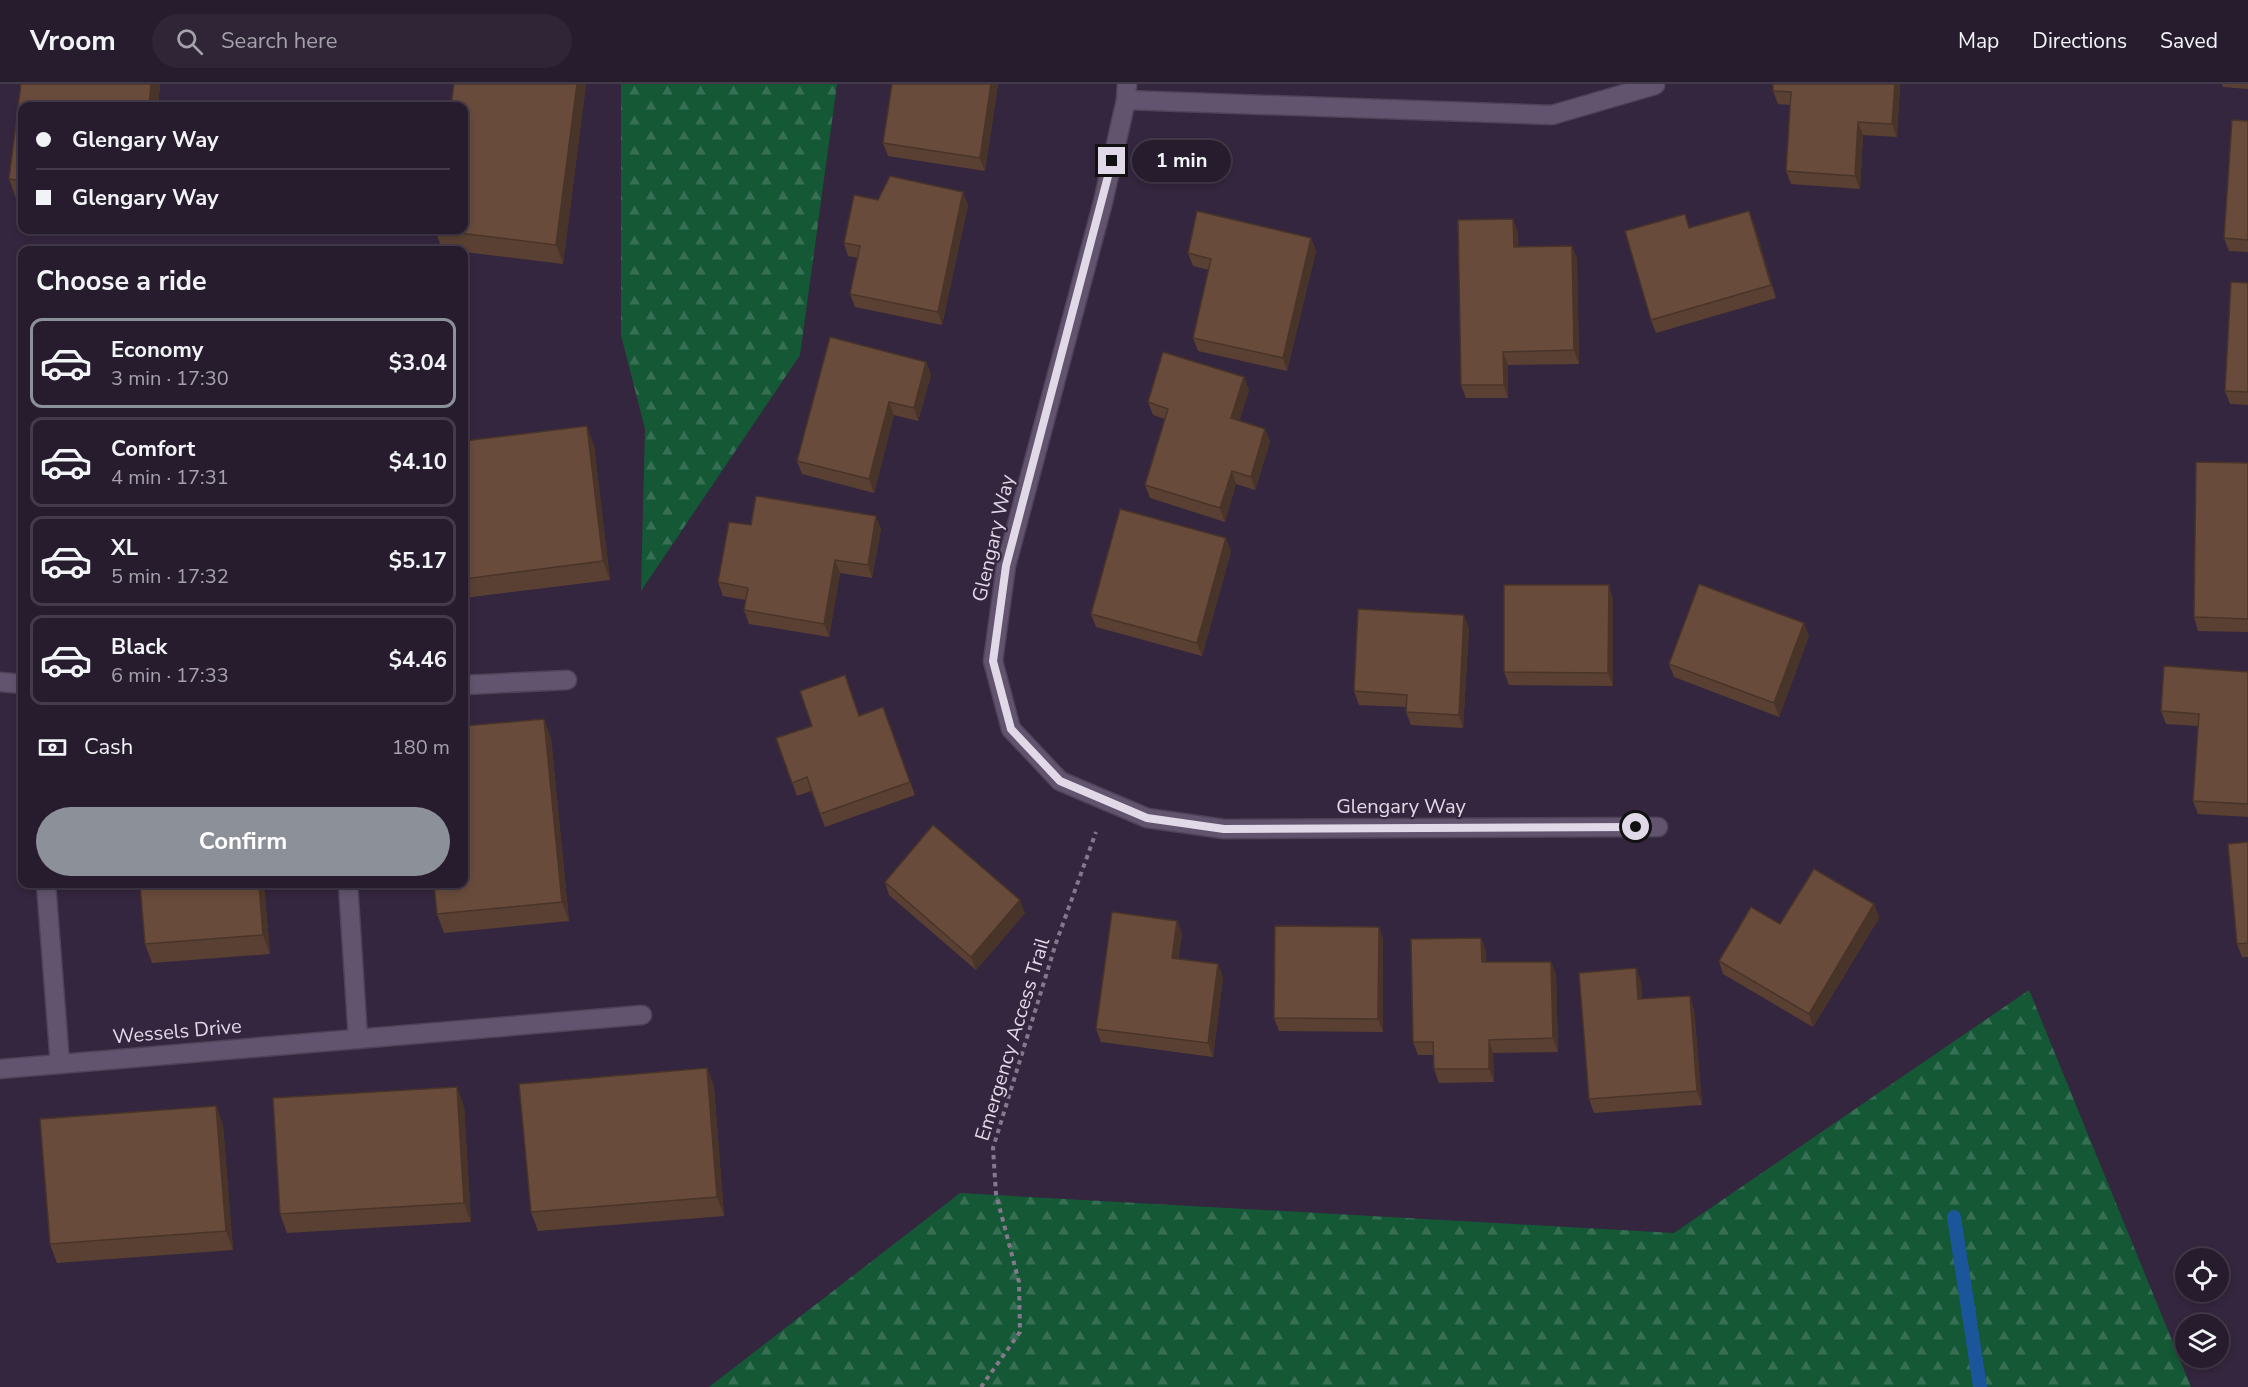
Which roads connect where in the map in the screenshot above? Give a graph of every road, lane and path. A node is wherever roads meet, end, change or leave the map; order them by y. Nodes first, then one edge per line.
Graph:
1 (1654, 85) edge
2 (1126, 92) edge
3 (567, 680) dead end
4 (0, 682) edge
5 (18, 684) edge
6 (468, 685) edge
7 (1107, 801) junction
8 (1658, 827) dead end
9 (46, 888) edge
10 (348, 888) edge
11 (642, 1015) dead end
12 (358, 1039) junction
13 (60, 1064) junction
14 (0, 1069) edge
15 (981, 1387) edge

1 - 2 street
2 - 7 street, Glengary Way
3 - 6 street
4 - 5 street
7 - 8 street, Glengary Way
7 - 15 path, Emergency Access Trail
9 - 13 street
10 - 12 street
11 - 12 street, Wessels Drive
12 - 13 street, Wessels Drive
13 - 14 street, Wessels Drive

